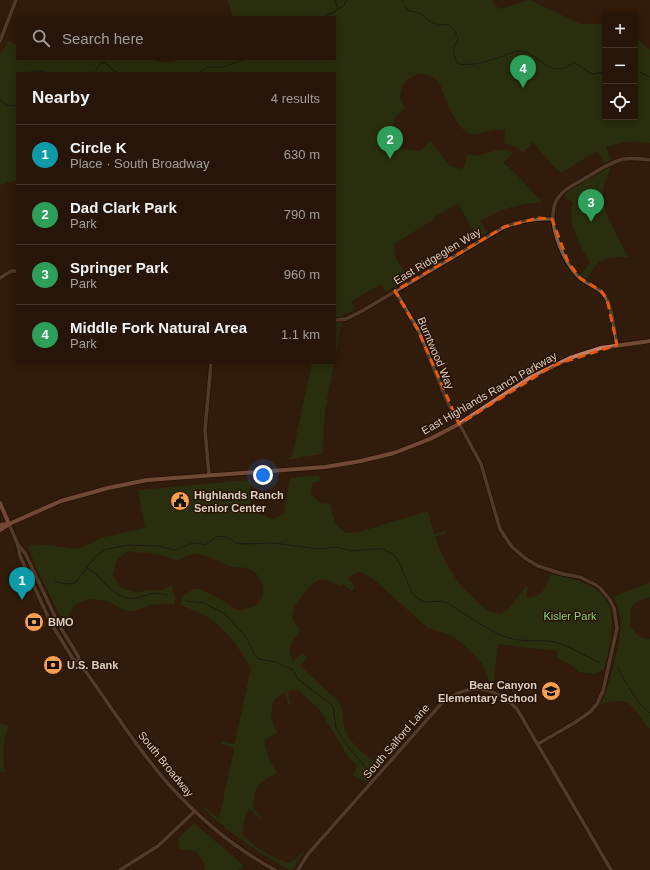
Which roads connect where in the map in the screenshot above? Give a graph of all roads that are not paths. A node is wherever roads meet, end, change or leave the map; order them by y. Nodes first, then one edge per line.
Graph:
1 (16, 0) edge
2 (0, 41) edge
3 (650, 160) edge
4 (552, 218) junction
5 (16, 270) edge
6 (0, 278) edge
7 (395, 291) junction
8 (336, 320) edge
9 (650, 341) edge
10 (617, 345) junction
11 (212, 364) edge
12 (459, 424) junction
13 (209, 475) junction
14 (0, 503) edge
15 (9, 524) junction
16 (0, 525) edge
17 (0, 530) edge
18 (18, 545) junction
19 (81, 665) junction
20 (538, 744) junction
21 (194, 811) junction
22 (120, 870) edge
23 (275, 870) edge
24 (298, 870) edge
25 (610, 870) edge

1 - 2 street
3 - 4 street
4 - 7 street, East Ridgeglen Way
4 - 10 street
5 - 6 street
7 - 8 street, East Ridgeglen Way
7 - 12 street, Burntwood Way
9 - 10 main road, East Highlands Ranch Parkway
10 - 12 main road, East Highlands Ranch Parkway
11 - 13 street
12 - 13 main road, East Highlands Ranch Parkway
12 - 20 street, Burntwood Way
13 - 15 main road, East Highlands Ranch Parkway
14 - 15 main road, South Broadway
15 - 16 main road
15 - 17 main road
15 - 18 street, South Broadway
18 - 19 street, South Broadway
18 - 19 street, South Broadway
19 - 21 street, South Broadway
20 - 24 street, South Salford Lane
20 - 25 street, South Salford Lane
21 - 22 street
21 - 23 street, South Broadway

